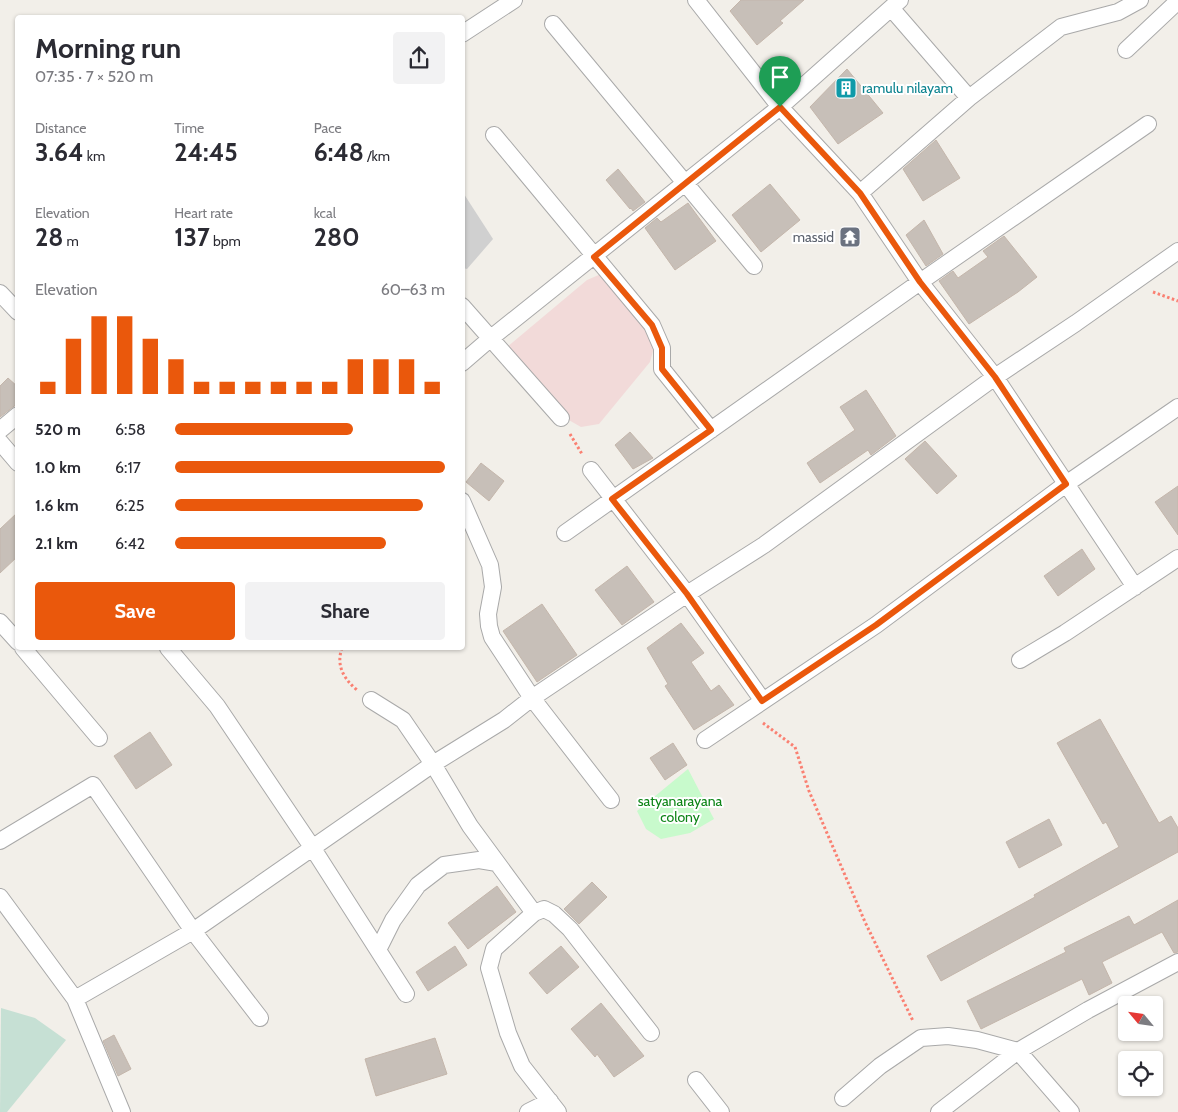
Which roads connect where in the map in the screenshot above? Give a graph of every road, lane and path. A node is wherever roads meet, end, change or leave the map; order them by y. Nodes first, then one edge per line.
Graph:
1 (514, 0) edge
2 (1140, 0) edge
3 (1178, 2) edge
4 (705, 3) edge
5 (896, 4) edge
6 (554, 24) dead end
7 (465, 32) edge
8 (1126, 50) dead end
9 (970, 98) junction
10 (780, 107) junction
11 (1148, 124) dead end
12 (494, 135) dead end
13 (686, 184) junction
14 (860, 193) junction
15 (1178, 251) edge
16 (594, 257) junction
17 (754, 266) dead end
18 (920, 282) junction
19 (0, 293) edge
20 (15, 309) edge
21 (465, 309) edge
22 (491, 338) junction
23 (465, 360) edge
24 (995, 377) junction
25 (1178, 407) edge
26 (15, 418) edge
27 (561, 418) joint
28 (0, 430) edge
29 (711, 430) junction
30 (0, 442) edge
31 (15, 460) edge
32 (592, 470) joint
33 (1066, 484) junction
34 (612, 499) junction
35 (465, 507) edge
36 (565, 533) dead end
37 (1178, 558) edge
38 (1135, 587) junction
39 (687, 594) junction
40 (0, 622) edge
41 (15, 639) edge
42 (24, 650) edge
43 (170, 650) edge
44 (341, 650) edge
45 (1020, 660) dead end
46 (532, 698) junction
47 (370, 700) joint
48 (762, 701) junction
49 (747, 711) junction
50 (99, 738) dead end
51 (705, 740) dead end
52 (433, 764) junction
53 (611, 800) dead end
54 (0, 841) edge
55 (312, 847) junction
56 (497, 863) junction
57 (0, 897) edge
58 (534, 913) junction
59 (193, 930) junction
60 (378, 950) junction
61 (1178, 962) edge
62 (406, 994) dead end
63 (75, 1000) junction
64 (260, 1018) dead end
65 (651, 1032) dead end
66 (920, 1038) junction
67 (1018, 1051) junction
68 (696, 1080) dead end
69 (843, 1098) dead end
70 (554, 1107) edge
71 (122, 1112) edge
72 (528, 1112) edge
73 (721, 1112) edge
74 (939, 1112) edge
75 (1071, 1112) edge

1 - 7 street
2 - 9 street
3 - 8 street
4 - 10 street
5 - 9 street
5 - 10 street
6 - 13 street
9 - 14 street
10 - 13 street
10 - 14 street
11 - 18 street
12 - 16 street
13 - 16 street
13 - 17 street
14 - 18 street
15 - 24 street
16 - 22 street
16 - 29 street
18 - 24 street
18 - 29 street
19 - 20 street
21 - 22 street
22 - 23 street
22 - 27 street
24 - 33 street
24 - 39 street
25 - 33 street
26 - 28 street
27 - 32 path
29 - 34 street
30 - 31 street
32 - 34 street
33 - 38 street
33 - 48 street
34 - 36 street
34 - 39 street
35 - 46 street
37 - 38 street
38 - 45 street
39 - 46 street
39 - 48 street
40 - 41 street
42 - 50 street
43 - 55 street
44 - 47 path
46 - 52 street
46 - 53 street
47 - 52 street
48 - 49 street
49 - 51 street
49 - 66 path
52 - 55 street
52 - 56 street
54 - 59 street
55 - 59 street
55 - 60 street
56 - 58 street
56 - 60 street
57 - 63 street
58 - 65 street
58 - 70 street
59 - 63 street
59 - 64 street
60 - 62 street
61 - 67 street
63 - 71 street
66 - 67 street
66 - 69 street
67 - 74 street
67 - 75 street
68 - 73 street
70 - 72 street

